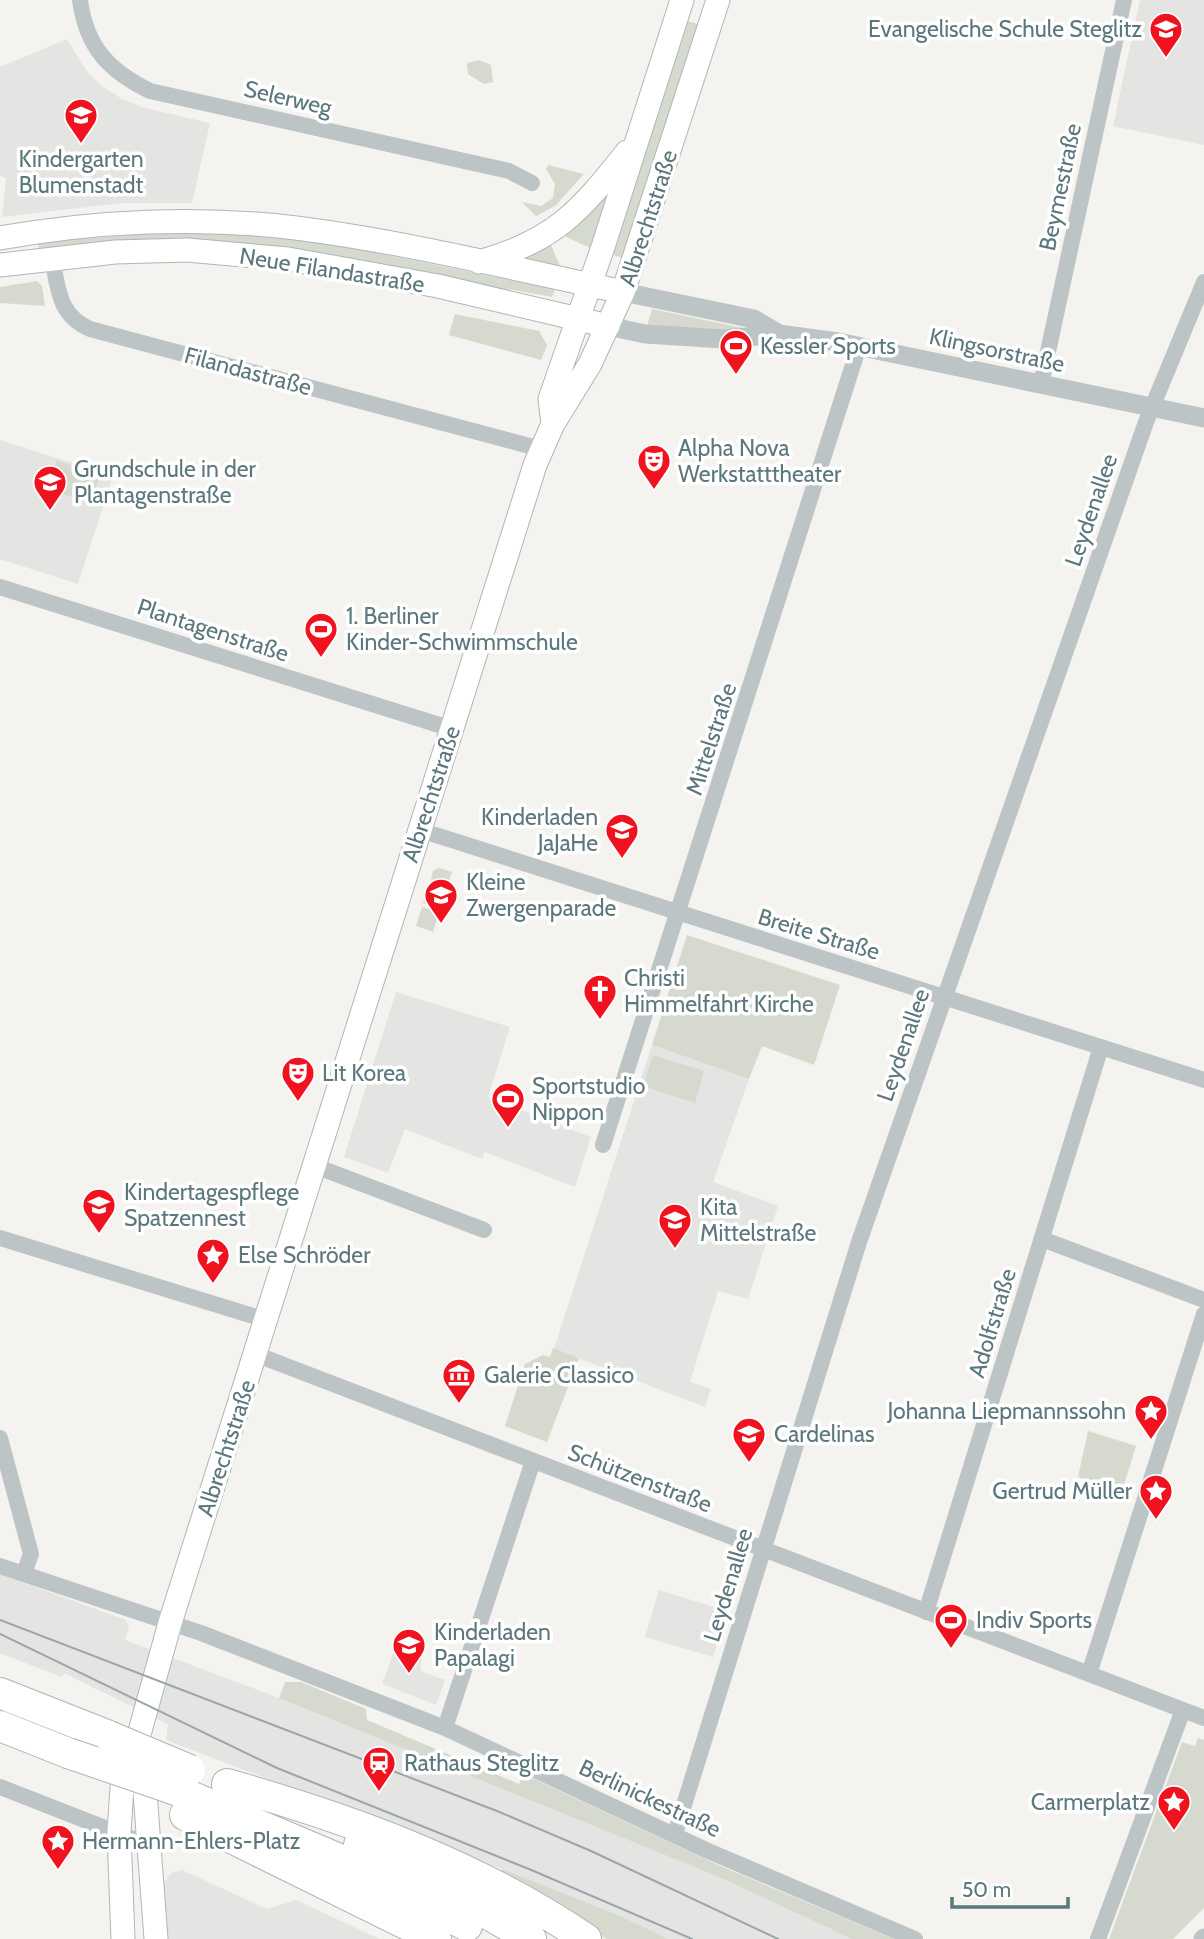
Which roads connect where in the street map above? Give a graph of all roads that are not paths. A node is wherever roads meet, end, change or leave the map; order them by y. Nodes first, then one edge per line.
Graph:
1 (80, 0) edge
2 (681, 0) edge
3 (718, 0) edge
4 (1124, 0) edge
5 (638, 138) junction
6 (532, 183) dead end
7 (0, 237) edge
8 (52, 257) junction
9 (478, 262) junction
10 (0, 265) edge
11 (1204, 282) edge
12 (590, 285) junction
13 (624, 292) junction
14 (578, 318) junction
15 (608, 326) junction
16 (779, 334) junction
17 (859, 346) junction
18 (1041, 384) junction
19 (1152, 407) junction
20 (1204, 418) edge
21 (553, 424) junction
22 (541, 449) junction
23 (0, 587) edge
24 (452, 729) junction
25 (420, 830) junction
26 (678, 913) junction
27 (944, 997) junction
28 (1101, 1047) junction
29 (1204, 1080) edge
30 (603, 1145) dead end
31 (314, 1166) junction
32 (484, 1230) dead end
33 (0, 1238) edge
34 (1042, 1239) junction
35 (1204, 1300) edge
36 (1204, 1314) edge
37 (266, 1320) junction
38 (256, 1354) junction
39 (0, 1437) edge
40 (533, 1461) junction
41 (763, 1549) junction
42 (0, 1566) edge
43 (24, 1573) junction
44 (926, 1612) junction
45 (170, 1623) junction
46 (1089, 1674) junction
47 (0, 1693) edge
48 (1183, 1710) junction
49 (1204, 1718) edge
50 (0, 1726) edge
51 (445, 1728) junction
52 (140, 1731) junction
53 (68, 1753) junction
54 (228, 1784) junction
55 (0, 1787) edge
56 (147, 1822) junction
57 (119, 1833) junction
58 (675, 1834) junction
59 (151, 1846) junction
60 (481, 1926) edge
61 (580, 1935) edge
62 (124, 1939) edge
63 (156, 1939) edge
64 (436, 1939) edge
65 (531, 1939) edge
66 (915, 1939) edge
67 (1098, 1939) edge

1 - 6 street, Selerweg
2 - 5 main road, Albrechtstraße
3 - 13 main road, Albrechtstraße
4 - 18 street, Beymestraße
5 - 9 main road
5 - 12 main road, Albrechtstraße
7 - 9 main road, Neue Filandastraße
8 - 10 main road
8 - 14 main road, Neue Filandastraße
8 - 22 street, Filandastraße
9 - 12 main road, Neue Filandastraße
11 - 19 street, Leydenallee
12 - 13 main road, Neue Filandastraße
12 - 14 main road, Albrechtstraße
13 - 15 main road, Albrechtstraße
13 - 16 street, Klingsorstraße
14 - 15 main road, Neue Filandastraße
14 - 21 main road, Albrechtstraße
15 - 16 street, Klingsorstraße
15 - 21 main road, Albrechtstraße
16 - 17 street, Klingsorstraße
17 - 18 street, Klingsorstraße
17 - 26 street, Mittelstraße
18 - 19 street, Klingsorstraße
19 - 20 street, Klingsorstraße
19 - 27 street, Leydenallee
21 - 22 main road, Albrechtstraße
22 - 24 main road, Albrechtstraße
23 - 24 street, Plantagenstraße
24 - 25 main road, Albrechtstraße
25 - 26 street, Breite Straße
25 - 31 main road, Albrechtstraße
26 - 27 street, Breite Straße
26 - 30 street, Mittelstraße
27 - 28 street, Breite Straße
27 - 41 street, Leydenallee
28 - 29 street, Breite Straße
28 - 34 street, Adolfstraße
31 - 32 street
31 - 37 main road, Albrechtstraße
33 - 37 street
34 - 35 street
34 - 44 street, Adolfstraße
36 - 46 street
37 - 38 main road, Albrechtstraße
38 - 40 street, Schützenstraße
38 - 45 main road, Albrechtstraße
39 - 43 street
40 - 41 street, Schützenstraße
40 - 51 street
41 - 44 street, Schützenstraße
41 - 58 street, Leydenallee
42 - 43 street, Berlinickestraße
43 - 45 street, Berlinickestraße
44 - 46 street, Schützenstraße
45 - 51 street, Berlinickestraße
45 - 52 main road, Albrechtstraße
46 - 48 street, Schützenstraße
47 - 54 highway, bridge
48 - 49 street, Schützenstraße
48 - 67 street
50 - 53 highway
51 - 58 street, Berlinickestraße
52 - 56 main road, Albrechtstraße
52 - 57 main road, Albrechtstraße
53 - 60 highway, bridge
53 - 64 highway, bridge
54 - 60 highway
54 - 61 highway
55 - 57 street
56 - 57 street
56 - 59 main road, Albrechtstraße
57 - 59 street
57 - 62 main road, Albrechtstraße
58 - 66 street, Berlinickestraße
59 - 63 main road, Albrechtstraße
60 - 65 highway

